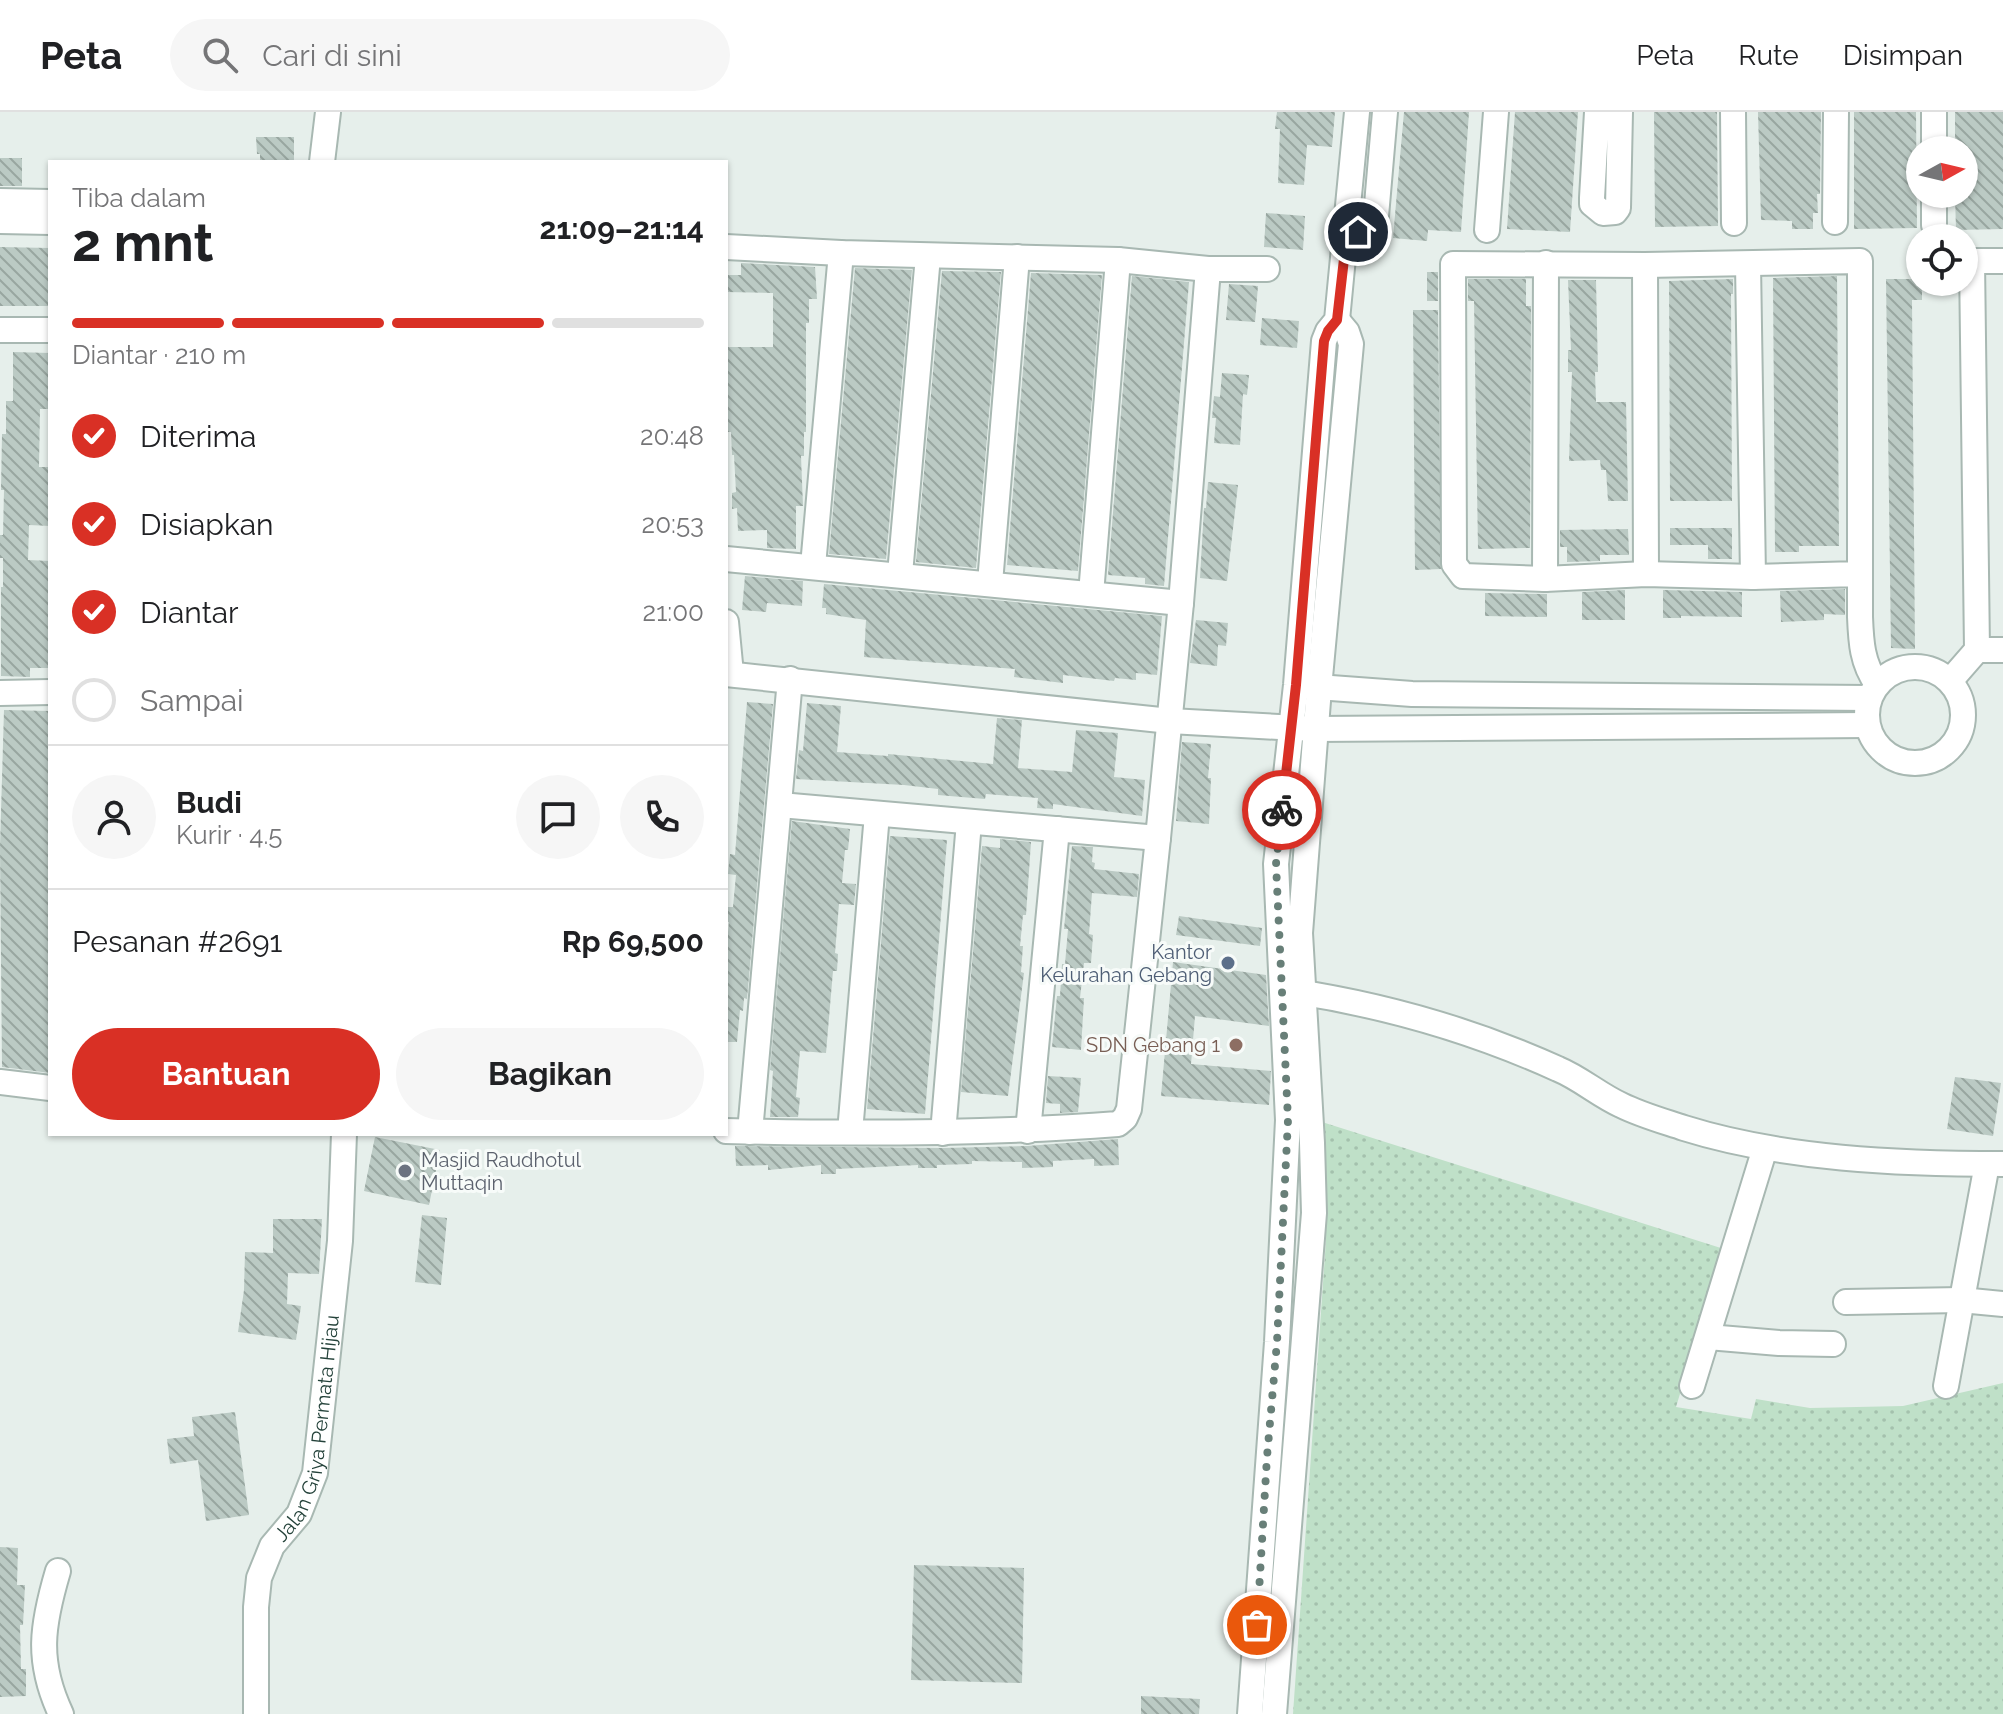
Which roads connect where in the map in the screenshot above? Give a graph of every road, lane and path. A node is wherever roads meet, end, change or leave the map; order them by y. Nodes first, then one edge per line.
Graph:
1 (328, 112) edge
2 (1357, 112) edge
3 (1385, 112) edge
4 (1496, 112) edge
5 (1597, 112) edge
6 (1620, 112) edge
7 (1733, 112) edge
8 (1836, 112) edge
9 (1934, 112) edge
10 (1934, 136) edge
11 (322, 160) edge
12 (0, 201) edge
13 (48, 202) edge
14 (0, 221) edge
15 (48, 222) edge
16 (1835, 222) dead end
17 (1734, 223) dead end
18 (1487, 230) dead end
19 (1347, 233) junction
20 (728, 247) edge
21 (841, 253) junction
22 (928, 256) junction
23 (1017, 257) junction
24 (1118, 260) junction
25 (1978, 261) edge
26 (2003, 261) edge
27 (1546, 263) junction
28 (1748, 264) junction
29 (1645, 265) junction
30 (1208, 269) junction
31 (1267, 269) dead end
32 (1969, 296) edge
33 (0, 330) edge
34 (48, 330) edge
35 (728, 559) edge
36 (813, 566) junction
37 (900, 574) junction
38 (1646, 574) junction
39 (1858, 574) junction
40 (1753, 577) junction
41 (1545, 579) junction
42 (990, 583) junction
43 (1091, 594) junction
44 (1181, 603) junction
45 (1977, 650) junction
46 (2003, 650) edge
47 (728, 674) edge
48 (790, 679) junction
49 (1950, 681) junction
50 (1308, 686) junction
51 (1873, 691) junction
52 (48, 692) edge
53 (0, 693) edge
54 (1412, 694) junction
55 (1170, 721) junction
56 (1867, 725) junction
57 (1290, 728) junction
58 (1413, 728) junction
59 (1315, 729) junction
60 (780, 805) junction
61 (877, 814) junction
62 (969, 822) junction
63 (1057, 829) junction
64 (1158, 838) junction
65 (1294, 991) junction
66 (0, 1082) edge
67 (48, 1088) edge
68 (738, 1131) edge
69 (1028, 1131) junction
70 (850, 1132) junction
71 (943, 1133) junction
72 (344, 1136) edge
73 (1765, 1148) junction
74 (1995, 1164) edge
75 (1961, 1300) junction
76 (1846, 1302) dead end
77 (2003, 1304) edge
78 (1708, 1337) junction
79 (1277, 1342) junction
80 (1304, 1343) junction
81 (1833, 1344) dead end
82 (1692, 1386) dead end
83 (1946, 1386) dead end
84 (58, 1571) dead end
85 (1269, 1626) junction
86 (61, 1714) edge
87 (256, 1714) edge
88 (1250, 1714) edge
89 (1274, 1714) edge

1 - 11 street
2 - 19 street
3 - 19 street
4 - 18 street
5 - 6 street
7 - 17 street
8 - 16 street
9 - 10 street
12 - 13 street
14 - 15 street
19 - 50 street
20 - 21 street
21 - 22 street
21 - 36 street
22 - 23 street
22 - 37 street
23 - 24 street
23 - 42 street
24 - 30 street
24 - 43 street
25 - 26 street
27 - 29 street
27 - 41 street
27 - 41 street
28 - 29 street
28 - 39 street
28 - 40 street
29 - 38 street
30 - 31 street
30 - 44 street
32 - 45 street
33 - 34 street
35 - 36 street
36 - 37 street
37 - 42 street
38 - 40 street
38 - 41 street
39 - 40 street
39 - 51 street
42 - 43 street
43 - 44 street
44 - 55 street
45 - 46 street
45 - 49 street
47 - 48 street
48 - 55 street
48 - 60 street
49 - 51 street
49 - 56 street
50 - 54 street
50 - 57 street
50 - 59 street
51 - 54 street
51 - 56 street
52 - 53 street
54 - 58 street
55 - 57 street
55 - 64 street
56 - 58 street
57 - 59 street
57 - 65 street
58 - 59 street
59 - 65 street
60 - 61 street
60 - 68 street
61 - 62 street
61 - 70 street
62 - 63 street
62 - 71 street
63 - 64 street
63 - 69 street
64 - 69 street
65 - 73 street
65 - 79 street
65 - 80 street
66 - 67 street
68 - 70 street
69 - 71 street
70 - 71 street
72 - 87 street, Jalan Griya Permata Hijau
73 - 74 street
73 - 78 street
74 - 75 street
75 - 76 street
75 - 77 street
75 - 83 street
78 - 81 street
78 - 82 street
79 - 80 street
79 - 85 street
80 - 85 street
84 - 86 street
85 - 88 street
85 - 89 street

